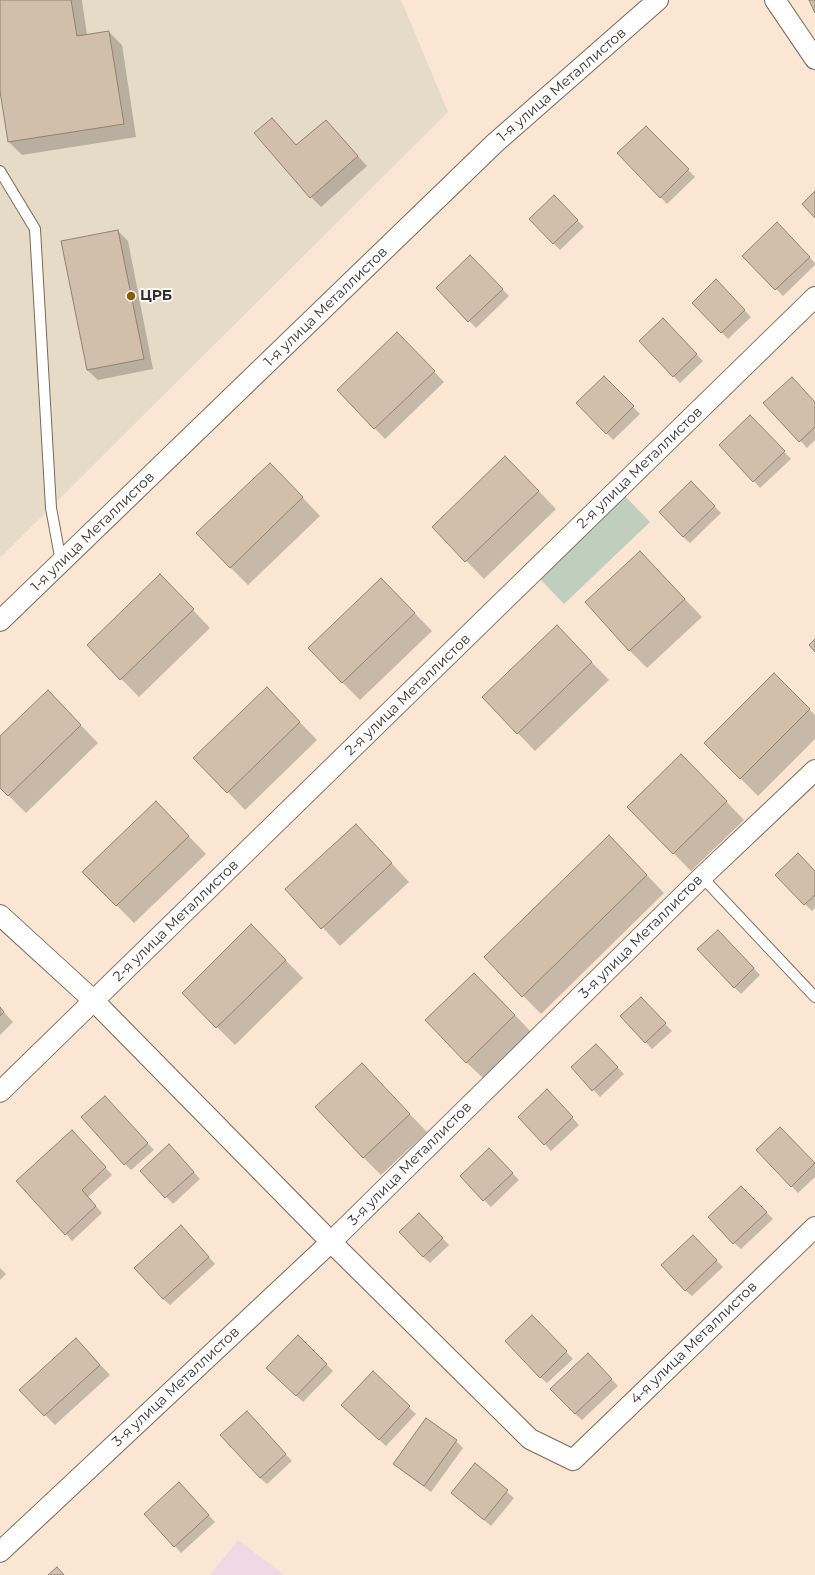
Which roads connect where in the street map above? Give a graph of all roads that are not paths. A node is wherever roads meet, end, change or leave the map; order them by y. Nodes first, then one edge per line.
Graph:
1 (658, 0) edge
2 (775, 0) edge
3 (815, 59) edge
4 (0, 171) edge
5 (815, 297) edge
6 (62, 562) junction
7 (0, 621) edge
8 (815, 770) edge
9 (702, 877) junction
10 (0, 915) edge
11 (815, 997) edge
12 (94, 1001) junction
13 (0, 1092) edge
14 (815, 1227) edge
15 (331, 1242) junction
16 (0, 1552) edge

1 - 6 street, 1-я улица Металлистов
2 - 3 street
4 - 6 lane
5 - 12 street, 2-я улица Металлистов
6 - 7 street, 1-я улица Металлистов
8 - 9 street, 3-я улица Металлистов
9 - 11 lane
9 - 15 street, 3-я улица Металлистов
10 - 12 street
12 - 13 street, 2-я улица Металлистов
12 - 15 street
14 - 15 street, 4-я улица Металлистов
15 - 16 street, 3-я улица Металлистов

